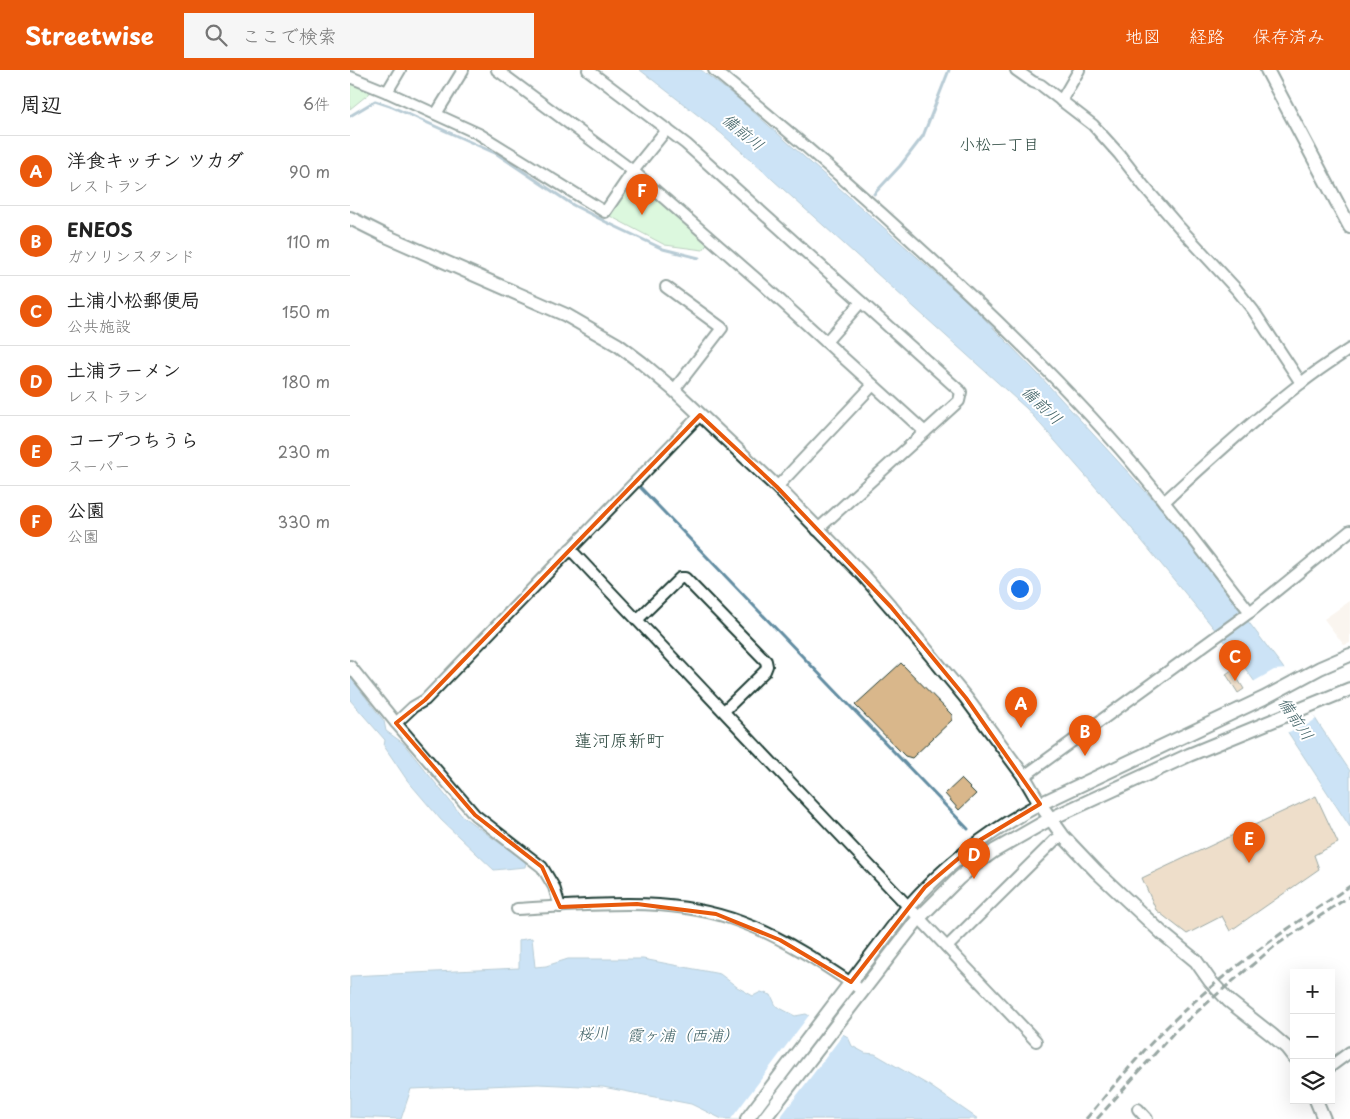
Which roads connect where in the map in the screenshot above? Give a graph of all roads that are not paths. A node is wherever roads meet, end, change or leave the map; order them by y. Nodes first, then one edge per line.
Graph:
1 (400, 70) edge
2 (463, 70) edge
3 (497, 70) edge
4 (588, 70) edge
5 (714, 70) edge
6 (1016, 70) edge
7 (1078, 70) edge
8 (1267, 70) edge
9 (350, 77) edge
10 (387, 92) junction
11 (1061, 101) junction
12 (436, 114) junction
13 (667, 129) junction
14 (633, 171) junction
15 (350, 218) edge
16 (1350, 227) edge
17 (666, 287) dead end
18 (861, 302) junction
19 (826, 342) junction
20 (1350, 349) edge
21 (1301, 383) junction
22 (873, 385) junction
23 (674, 390) junction
24 (700, 415) junction
25 (925, 432) junction
26 (776, 487) junction
27 (1164, 502) junction
28 (817, 530) junction
29 (1350, 531) edge
30 (570, 549) junction
31 (1248, 613) junction
32 (637, 620) junction
33 (1350, 654) edge
34 (350, 666) edge
35 (1350, 689) edge
36 (724, 712) junction
37 (396, 723) junction
38 (1023, 775) junction
39 (1040, 804) junction
40 (1050, 819) junction
41 (1063, 836) junction
42 (908, 906) junction
43 (560, 907) junction
44 (517, 909) dead end
45 (918, 919) junction
46 (947, 948) junction
47 (853, 991) junction
48 (1036, 1041) dead end
49 (1290, 1052) edge
50 (1350, 1052) edge
51 (1335, 1063) edge
52 (1318, 1104) edge
53 (1138, 1109) dead end
54 (747, 1119) edge
55 (764, 1119) edge
56 (1147, 1119) edge
57 (1324, 1119) edge

1 - 10 street
2 - 12 street
3 - 14 street
4 - 13 street
5 - 27 street
6 - 11 street
7 - 11 street
8 - 16 street
9 - 10 street
10 - 12 street
11 - 21 street
12 - 14 street
13 - 14 street
13 - 18 street
14 - 19 street
15 - 23 street
17 - 23 street
18 - 19 street
18 - 25 street
19 - 22 street
20 - 21 street
21 - 27 street
22 - 25 street
22 - 26 street
23 - 24 street
24 - 26 street
24 - 30 street
25 - 28 street
26 - 28 street
27 - 31 street
28 - 38 street
29 - 31 street
30 - 32 street
30 - 37 street
31 - 38 street
32 - 36 street
32 - 36 street
33 - 39 street
34 - 37 street
35 - 40 street
36 - 42 street
37 - 43 street
38 - 39 street
39 - 40 street
39 - 42 street
40 - 41 street
40 - 45 street
41 - 46 street
41 - 49 street
42 - 45 street
42 - 47 street
43 - 44 street
43 - 47 street
45 - 46 street
45 - 47 street
46 - 48 street
47 - 54 street
47 - 55 street
50 - 51 street
52 - 57 street
53 - 56 street

